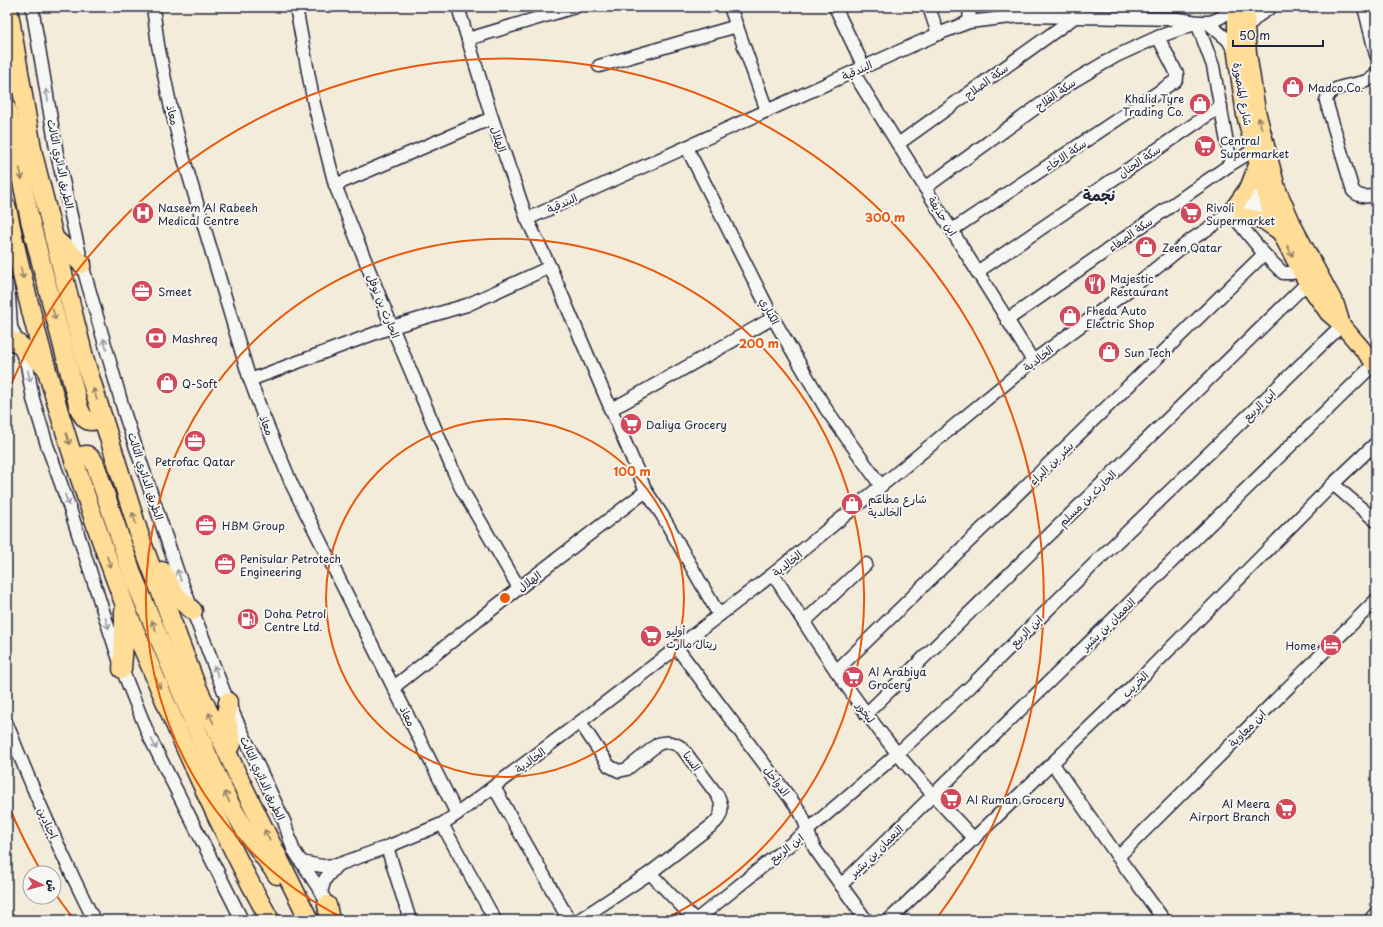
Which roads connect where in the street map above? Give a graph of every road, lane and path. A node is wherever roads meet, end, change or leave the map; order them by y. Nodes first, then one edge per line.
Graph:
1 (8, 7) edge
2 (32, 7) edge
3 (153, 7) edge
4 (296, 7) edge
5 (458, 7) edge
6 (575, 7) edge
7 (730, 7) edge
8 (835, 7) edge
9 (929, 7) edge
10 (970, 7) edge
11 (1235, 7) edge
12 (1247, 7) edge
13 (1271, 7) edge
14 (1364, 7) edge
15 (1011, 12) edge
16 (1076, 12) edge
17 (1156, 13) edge
18 (969, 22) junction
19 (1203, 23) junction
20 (737, 26) junction
21 (1246, 28) junction
22 (938, 34) junction
23 (1158, 37) junction
24 (468, 39) junction
25 (1236, 54) junction
26 (1376, 55) edge
27 (599, 66) dead end
28 (864, 67) junction
29 (853, 72) junction
30 (1376, 73) edge
31 (1221, 106) junction
32 (7, 108) edge
33 (767, 111) junction
34 (492, 118) junction
35 (898, 144) junction
36 (687, 148) junction
37 (1256, 158) junction
38 (1231, 164) junction
39 (335, 185) junction
40 (925, 188) junction
41 (1272, 195) junction
42 (1376, 195) edge
43 (7, 208) edge
44 (1237, 213) junction
45 (527, 219) junction
46 (952, 230) junction
47 (1280, 232) junction
48 (54, 238) junction
49 (1264, 254) junction
50 (82, 264) junction
51 (550, 267) junction
52 (977, 272) junction
53 (1304, 277) junction
54 (7, 284) edge
55 (8, 314) edge
56 (773, 318) junction
57 (1007, 320) junction
58 (1342, 325) junction
59 (392, 327) junction
60 (12, 340) edge
61 (1033, 361) junction
62 (1375, 364) edge
63 (46, 367) junction
64 (250, 380) junction
65 (610, 409) junction
66 (103, 418) junction
67 (1376, 443) edge
68 (74, 459) junction
69 (1334, 484) junction
70 (882, 486) junction
71 (646, 491) junction
72 (1376, 521) edge
73 (141, 540) junction
74 (866, 564) dead end
75 (773, 574) junction
76 (519, 588) junction
77 (1376, 600) edge
78 (124, 602) junction
79 (193, 611) junction
80 (719, 616) junction
81 (804, 622) junction
82 (677, 648) junction
83 (122, 669) junction
84 (836, 671) junction
85 (394, 687) junction
86 (228, 702) junction
87 (866, 714) junction
88 (580, 722) junction
89 (7, 724) edge
90 (898, 754) junction
91 (1053, 764) junction
92 (238, 776) junction
93 (494, 787) junction
94 (933, 794) junction
95 (457, 814) junction
96 (442, 824) junction
97 (808, 830) junction
98 (974, 839) junction
99 (387, 847) junction
100 (1118, 857) junction
101 (301, 862) junction
102 (337, 865) junction
103 (650, 873) junction
104 (841, 885) junction
105 (328, 909) edge
106 (1376, 914) edge
107 (306, 915) edge
108 (94, 920) edge
109 (242, 920) edge
110 (270, 920) edge
111 (410, 920) edge
112 (495, 920) edge
113 (569, 920) edge
114 (579, 920) edge
115 (695, 920) edge
116 (866, 920) edge
117 (889, 920) edge
118 (1164, 920) edge
119 (1370, 920) edge

1 - 48 highway, الطريق الدائري الثالث
50 -> 2 street, الطريق الدائري الثالث
3 - 64 street, معاذ
4 - 39 street, الحارث بن نوفل
5 - 24 street, الهلال
6 - 24 street
7 - 20 street
8 - 28 street
9 - 22 street
10 - 18 street
11 - 19 street
11 - 25 main road, شارع المنصورة
12 - 21 main road, شارع المنصورة
13 - 21 street
14 - 26 street
15 - 16 street, البندقية
15 - 18 street, البندقية
16 - 17 street, البندقية
16 - 35 street, سكة الصلاح
17 - 19 street, البندقية
18 - 22 street, البندقية
19 - 23 street, سكة الفلاح
19 - 25 street, البندقية
19 - 31 street
20 - 27 street
20 - 33 street
41 -> 21 main road, شارع المنصورة
22 - 28 street, البندقية
23 - 40 street, سكة الفلاح
23 - 46 street, سكة الاخاء
24 - 34 street, الهلال
25 - 37 main road, شارع المنصورة
28 - 29 street, البندقية
29 - 33 street, البندقية
29 - 35 street, ابن حذيفة
30 - 42 street
31 - 38 street
31 - 52 street, سكة الحنان
32 -> 66 highway
33 - 36 street, البندقية
34 - 39 street
34 - 45 street, الهلال
35 - 40 street, ابن حذيفة
36 - 45 street, البندقية
36 - 56 street, الكناري
37 - 38 street, سكة الصفاء
37 - 41 main road, شارع المنصورة
37 - 44 main road
38 - 57 street, سكة الصفاء
39 - 59 street, الحارث بن نوفل
40 - 46 street, ابن حذيفة
41 - 44 street, الخالدية
41 - 47 main road, شارع المنصورة
41 - 58 main road, شارع المنصورة
43 -> 63 highway
44 - 47 main road
44 - 49 street
44 - 61 street, الخالدية
45 - 51 street, الهلال
46 - 52 street, ابن حذيفة
47 -> 53 main road, شارع المنصورة
48 - 50 highway
66 -> 48 highway, الطريق الدائري الثالث
49 - 53 street
49 - 84 street, بشر بن البراء
79 -> 50 street, الطريق الدائري الثالث
51 - 59 street
51 - 65 street, الهلال
52 - 57 street, ابن حذيفة
53 - 58 main road, شارع المنصورة
53 - 87 street, الحارث بن مسلم
54 - 55 street
55 - 60 street
56 - 65 street
56 - 70 street, الكناري
57 - 61 street, ابن حذيفة
58 - 62 main road, شارع المنصورة
58 - 90 street, ابن الربيع
59 - 64 street
59 - 76 street, الحارث بن نوفل
60 - 63 highway
60 -> 83 street
61 - 70 street, الخالدية
62 - 94 street, النعمان بن بشير
63 -> 68 highway
64 - 85 street, معاذ
65 - 71 street, الهلال
73 -> 66 highway, الطريق الدائري الثالث
67 - 69 street, الخريب
68 -> 78 highway
107 -> 68 highway
69 - 72 street
69 - 91 street, الخريب
70 - 75 street, الخالدية
71 - 76 street, الهلال
71 - 80 street, الهلال
73 - 79 highway
92 -> 73 highway, الطريق الدائري الثالث
74 - 81 street
75 - 80 street, الخالدية
75 - 81 street, لبخور
76 - 85 street, الهلال
77 - 100 street, ابن معاوية
78 - 83 highway
78 -> 110 highway
86 -> 79 street, الطريق الدائري الثالث
80 - 82 street, الخالدية
81 - 84 street, لبخور
82 - 88 street, الخالدية
82 - 97 street, الدواخل
83 -> 109 street
84 - 87 street, لبخور
85 - 95 street, معاذ
86 - 92 highway
86 - 101 street, الطريق الدائري الثالث
87 - 90 street, لبخور
88 - 93 street, الخالدية
88 - 103 street, السنا
89 - 108 street, اجنادين
90 - 94 street, لبخور
90 - 97 street, ابن الربيع
91 - 98 street, الخريب
91 - 100 street
107 -> 92 highway, الطريق الدائري الثالث
93 - 95 street, الخالدية
93 - 113 street
94 - 98 street, لبخور
94 - 104 street, النعمان بن بشير
95 - 96 street, الخالدية
96 - 99 street, الخالدية
96 - 112 street
97 - 104 street, الدواخل
97 - 115 street, ابن الربيع
98 - 117 street, الخريب
99 - 102 street, الخالدية
99 - 111 street
100 - 118 street
101 - 102 street, الخالدية
101 - 105 street, الطريق الدائري الثالث
102 - 105 street
103 - 114 street, السنا
103 - 115 street
104 - 116 street, الدواخل
106 - 119 street

